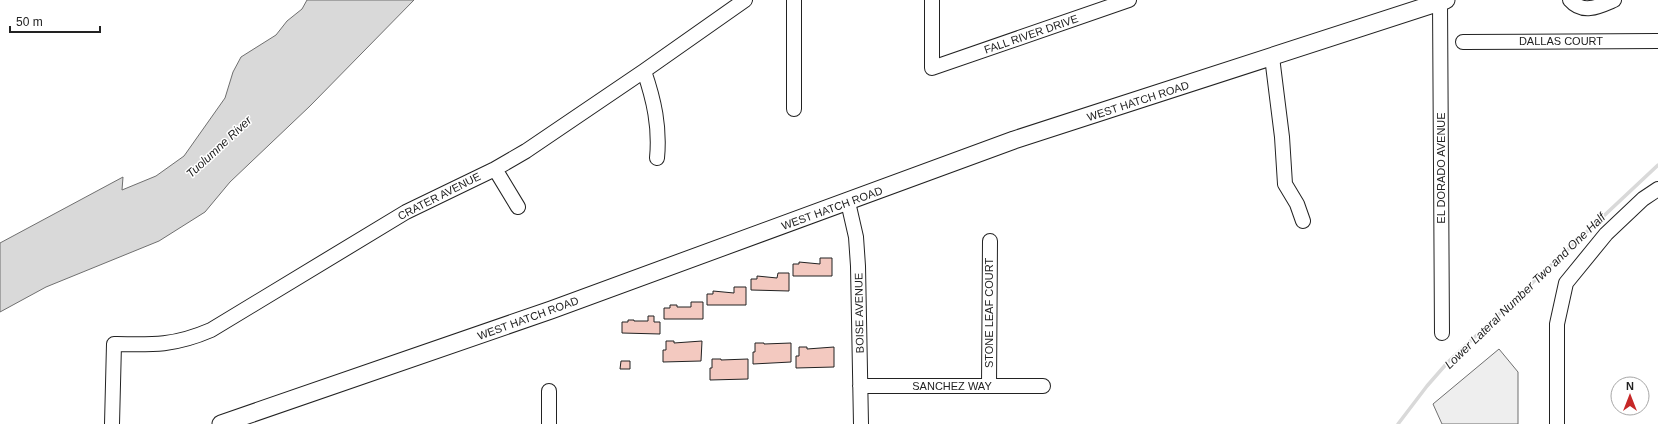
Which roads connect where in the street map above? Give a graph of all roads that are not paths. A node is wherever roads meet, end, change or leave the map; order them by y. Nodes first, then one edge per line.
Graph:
1 (745, 0) edge
2 (794, 0) edge
3 (932, 0) edge
4 (1570, 0) edge
5 (1614, 0) edge
6 (1121, 1) edge
7 (1443, 1) edge
8 (1658, 41) edge
9 (1463, 42) dead end
10 (1272, 57) junction
11 (644, 71) junction
12 (794, 109) dead end
13 (657, 158) dead end
14 (495, 169) junction
15 (1658, 189) edge
16 (848, 202) junction
17 (518, 207) dead end
18 (1303, 221) dead end
19 (990, 241) dead end
20 (1442, 333) dead end
21 (860, 386) junction
22 (988, 386) junction
23 (1043, 386) dead end
24 (549, 391) dead end
25 (112, 424) edge
26 (221, 424) edge
27 (549, 424) edge
28 (860, 424) edge
29 (1557, 424) edge

1 - 11 street, CRATER AVENUE
2 - 12 street
3 - 6 street, FALL RIVER DRIVE
4 - 5 street
7 - 10 main road, WEST HATCH ROAD
7 - 20 street, EL DORADO AVENUE
8 - 9 street, DALLAS COURT
10 - 16 main road, WEST HATCH ROAD
10 - 18 street
11 - 13 street
11 - 14 street, CRATER AVENUE
14 - 17 street
14 - 25 street, CRATER AVENUE
15 - 29 street
16 - 21 street, BOISE AVENUE
16 - 26 main road, WEST HATCH ROAD
19 - 22 street, STONE LEAF COURT
21 - 22 street, SANCHEZ WAY
21 - 28 street, BOISE AVENUE
22 - 23 street, SANCHEZ WAY
24 - 27 street

